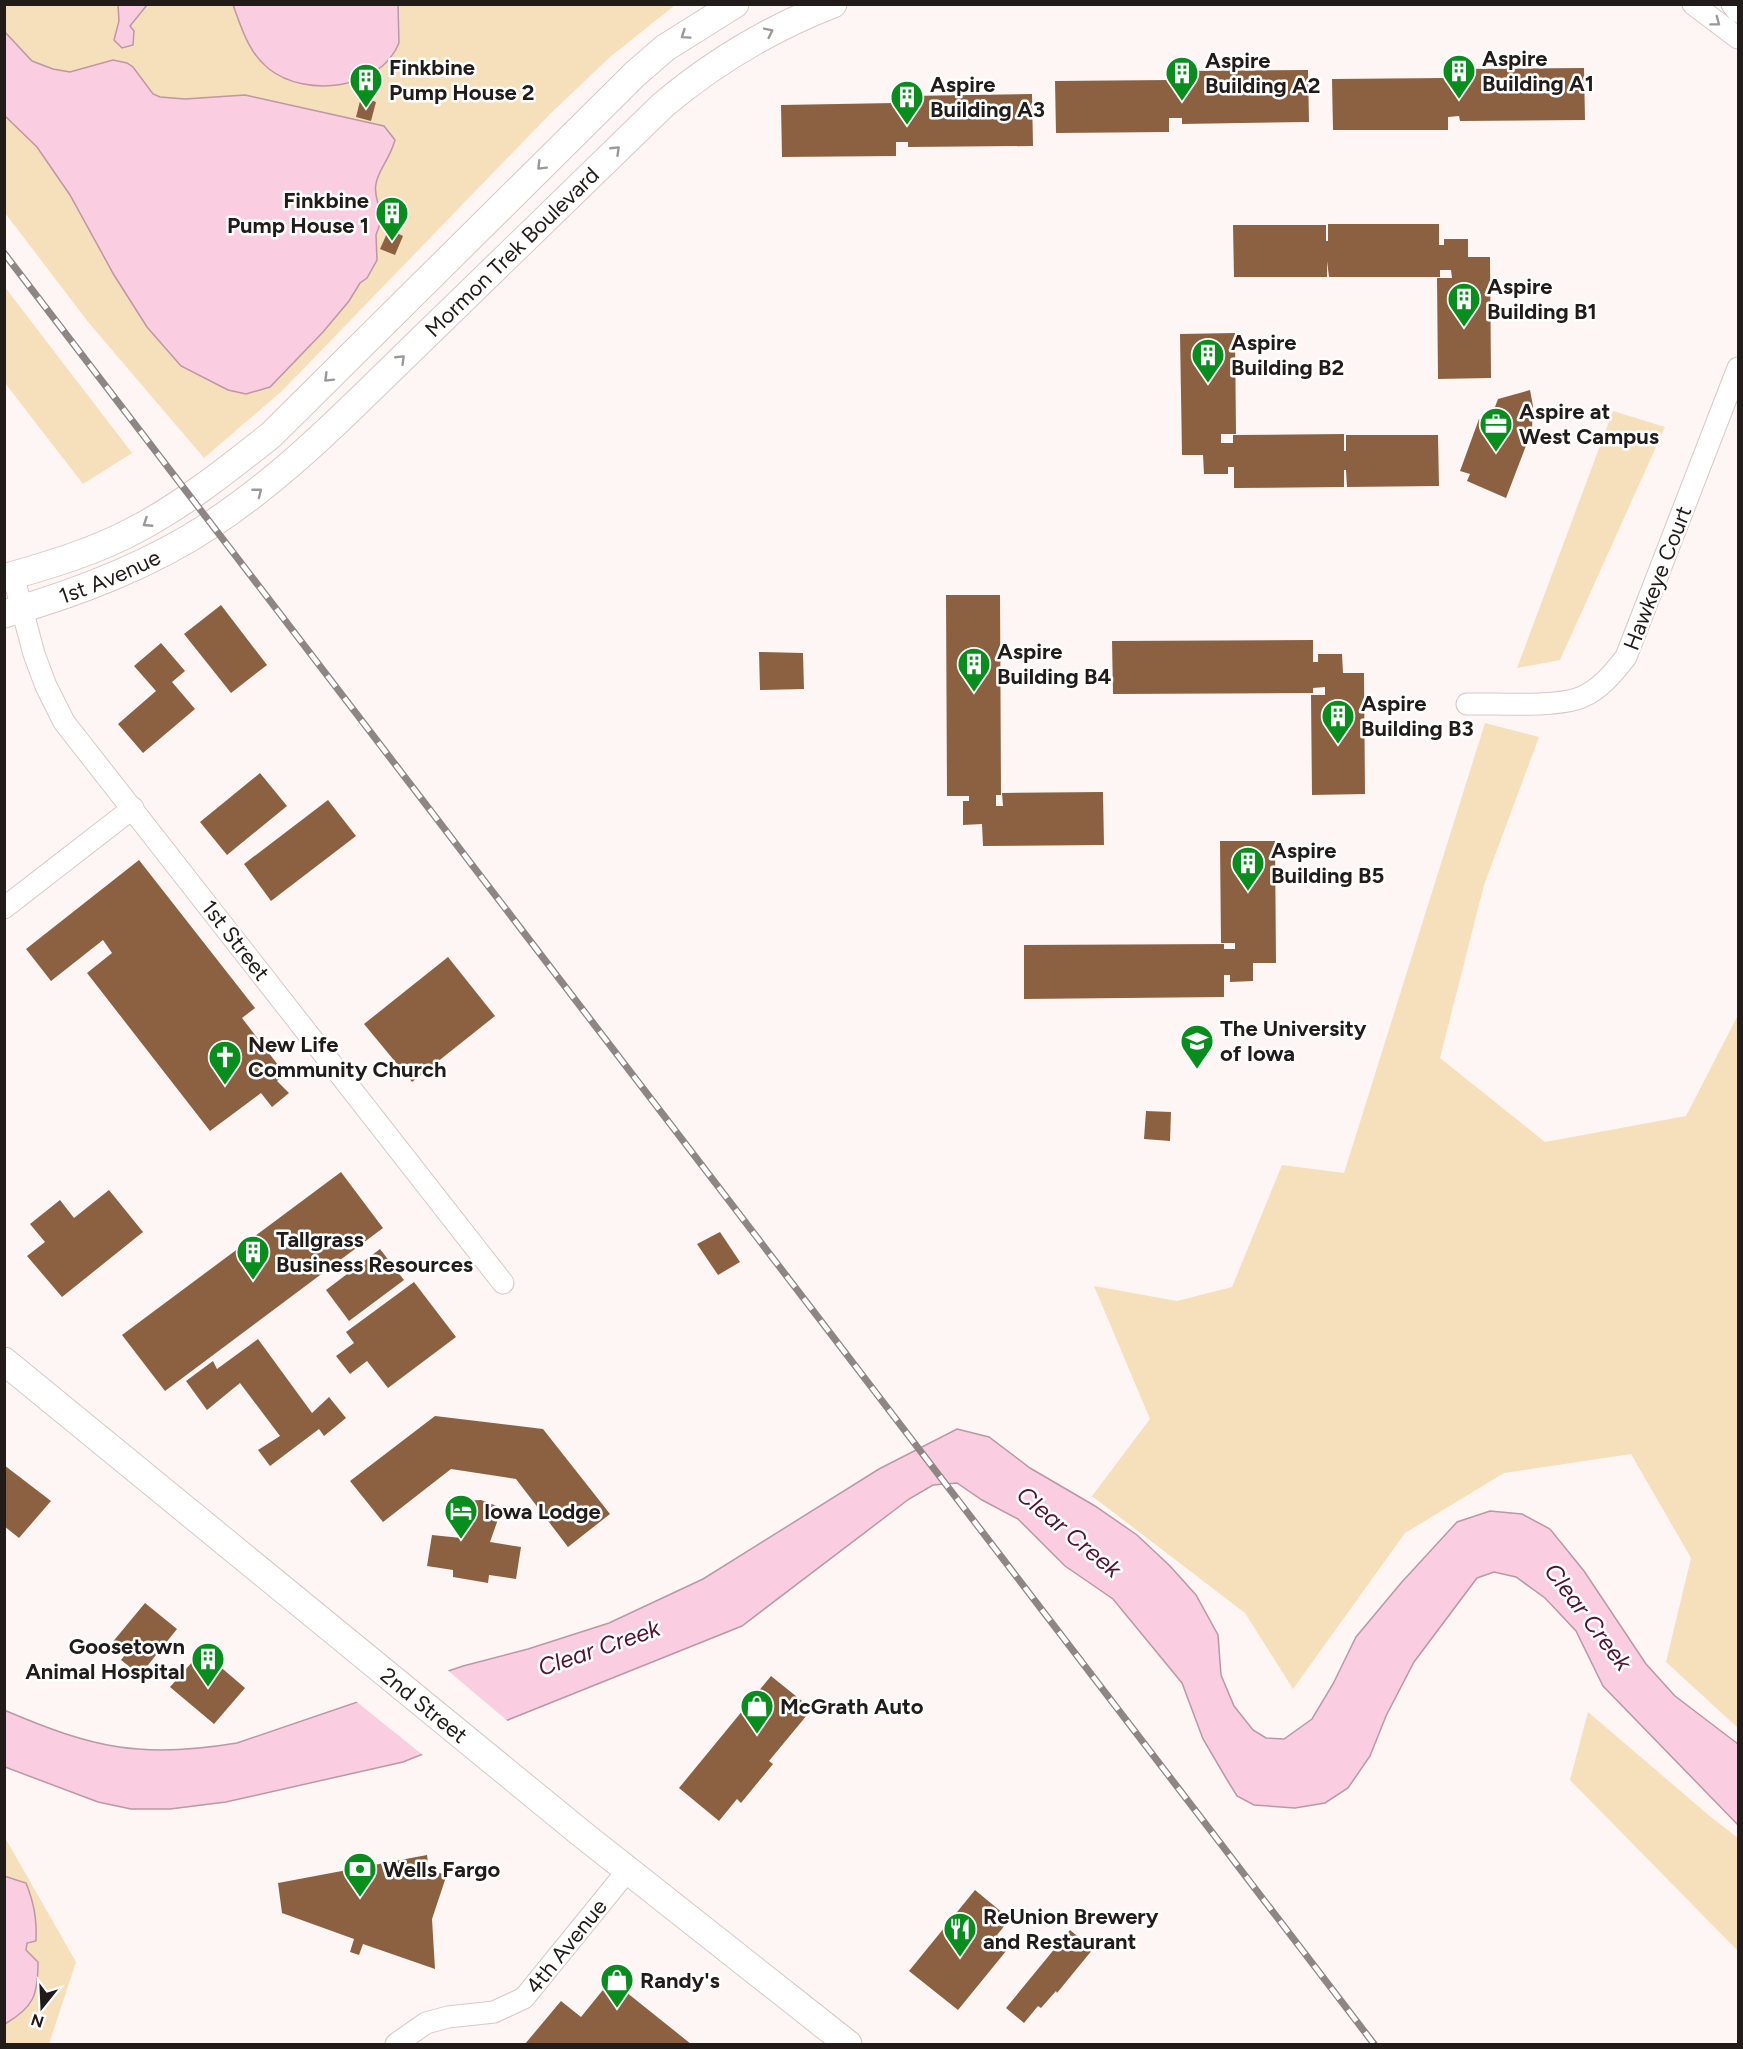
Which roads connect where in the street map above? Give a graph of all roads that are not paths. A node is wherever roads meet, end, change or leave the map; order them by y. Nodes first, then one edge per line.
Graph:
1 (735, 4) edge
2 (833, 4) edge
3 (1693, 4) edge
4 (1732, 4) edge
5 (1738, 12) edge
6 (1738, 38) edge
7 (1738, 368) edge
8 (196, 491) joint
9 (210, 526) joint
10 (9, 576) edge
11 (13, 611) edge
12 (1467, 704) dead end
13 (133, 808) junction
14 (4, 908) edge
15 (503, 1283) dead end
16 (4, 1361) edge
17 (628, 1870) junction
18 (396, 2044) edge
19 (848, 2044) edge

1 -> 8 main road, Mormon Trek Boulevard
9 -> 2 main road, Mormon Trek Boulevard
3 -> 6 street
4 - 5 street
7 - 12 street, Hawkeye Court
8 -> 10 main road, 1st Avenue
9 - 11 main road, 1st Avenue
10 - 11 street, 1st Street
11 - 13 street, 1st Street
13 - 14 street
13 - 15 street, 1st Street
16 - 17 main road, 2nd Street
17 - 18 street, 4th Avenue
17 - 19 main road, 2nd Street

